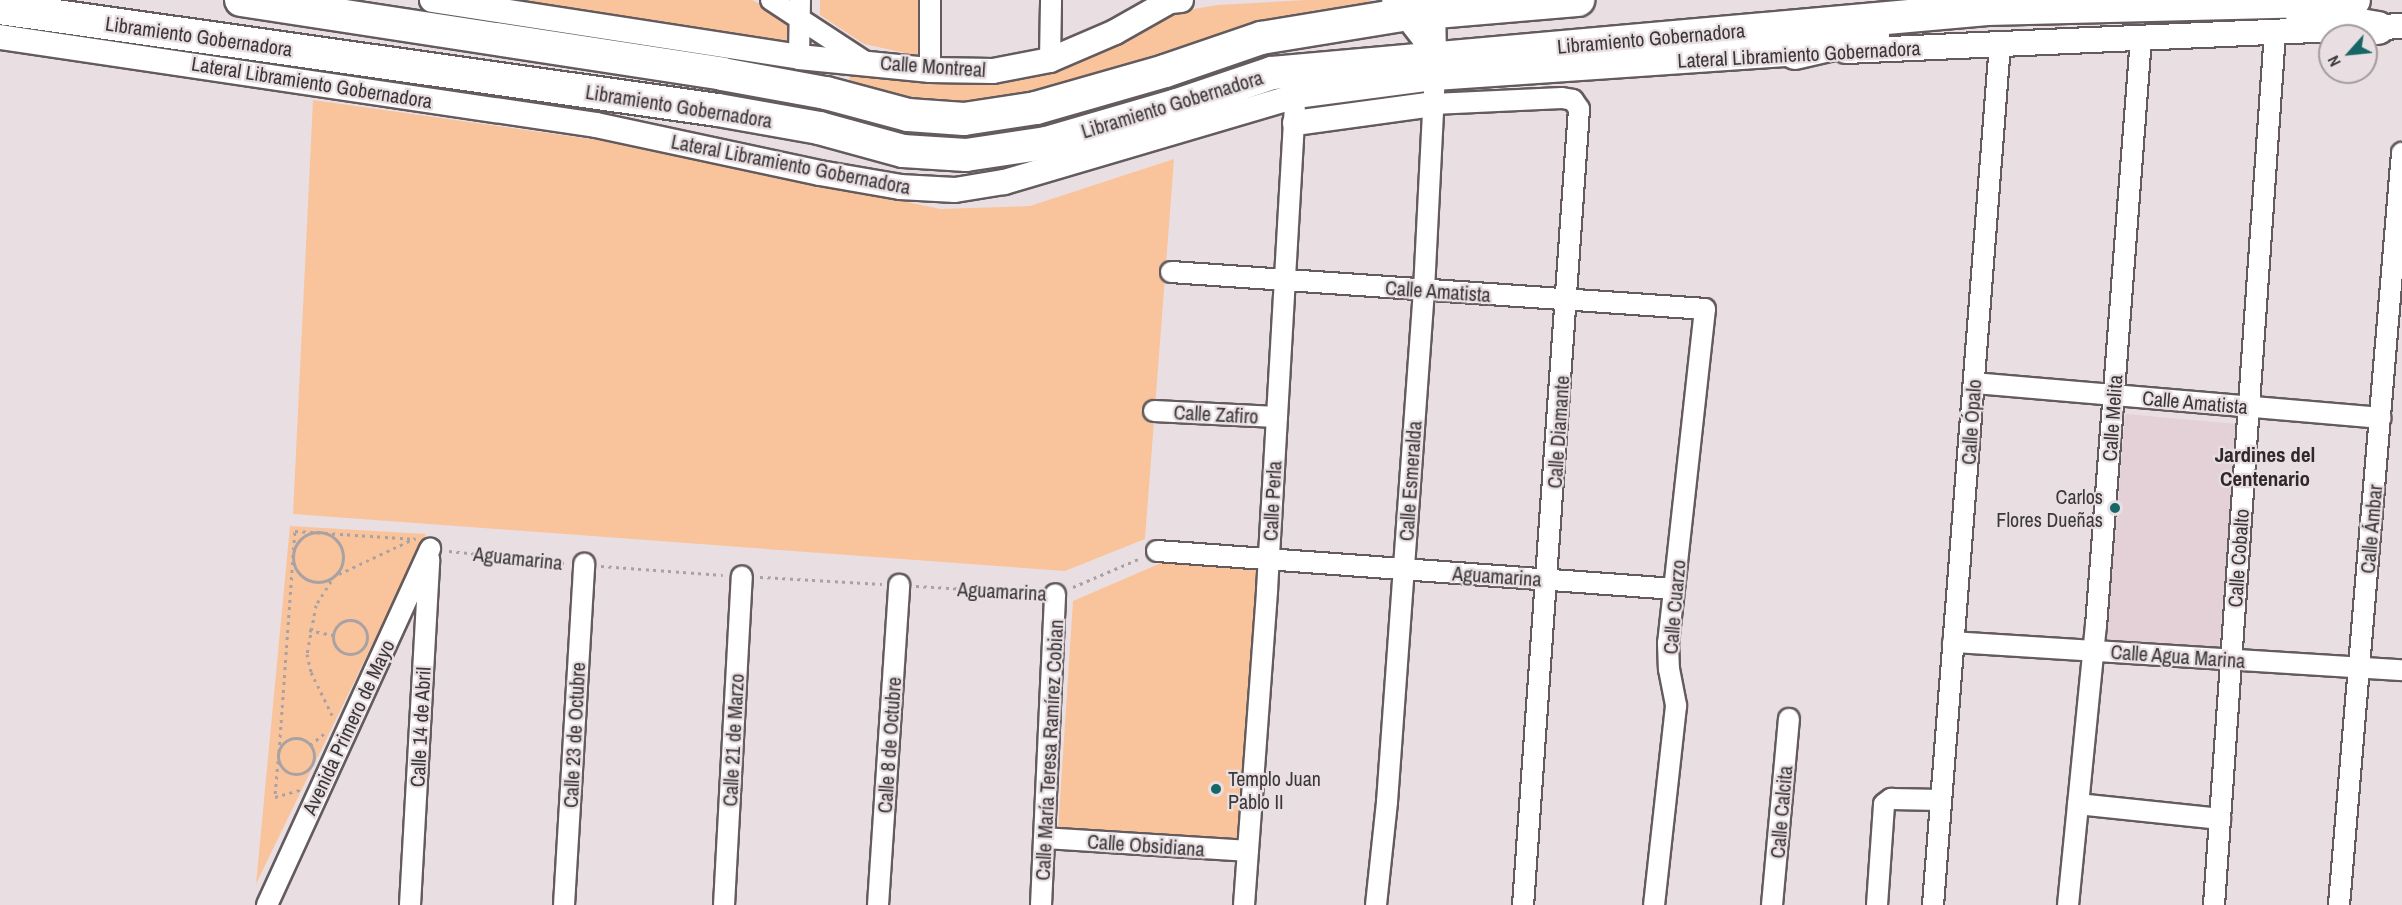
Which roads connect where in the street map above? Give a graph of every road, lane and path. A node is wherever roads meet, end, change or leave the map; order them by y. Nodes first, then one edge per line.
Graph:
1 (241, 0) edge
2 (432, 0) edge
3 (771, 0) edge
4 (930, 0) edge
5 (1051, 0) edge
6 (1171, 0) edge
7 (1180, 0) edge
8 (1578, 0) edge
9 (2354, 0) edge
10 (2227, 3) junction
11 (1418, 5) edge
12 (0, 8) edge
13 (800, 8) edge
14 (1987, 9) junction
15 (2390, 27) edge
16 (2275, 32) junction
17 (0, 37) edge
18 (2141, 38) junction
19 (2000, 44) junction
20 (1795, 53) junction
21 (799, 57) junction
22 (1050, 60) junction
23 (864, 61) junction
24 (1436, 67) junction
25 (930, 70) junction
26 (1296, 96) junction
27 (1433, 104) junction
28 (1294, 123) junction
29 (2402, 153) edge
30 (1171, 272) dead end
31 (1285, 280) junction
32 (1424, 290) junction
33 (1567, 300) junction
34 (1705, 309) joint
35 (1974, 383) junction
36 (2113, 395) junction
37 (2248, 407) junction
38 (1154, 411) dead end
39 (1277, 417) junction
40 (2380, 418) junction
41 (322, 532) junction
42 (422, 543) junction
43 (1157, 551) joint
44 (292, 558) junction
45 (1269, 559) junction
46 (584, 564) junction
47 (1403, 569) junction
48 (338, 574) junction
49 (742, 576) junction
50 (332, 579) junction
51 (1548, 580) junction
52 (899, 585) junction
53 (1674, 589) junction
54 (1055, 594) junction
55 (309, 630) junction
56 (333, 635) junction
57 (1953, 642) junction
58 (2093, 651) junction
59 (2231, 660) junction
60 (2359, 668) junction
61 (2402, 670) edge
62 (333, 718) dead end
63 (1789, 719) dead end
64 (327, 731) dead end
65 (310, 746) junction
66 (279, 752) junction
67 (278, 758) junction
68 (302, 789) dead end
69 (1941, 800) junction
70 (2078, 804) junction
71 (2220, 819) junction
72 (1044, 838) junction
73 (1248, 851) junction
74 (274, 904) edge
75 (410, 905) edge
76 (564, 905) edge
77 (724, 905) edge
78 (878, 905) edge
79 (1041, 905) edge
80 (1244, 905) edge
81 (1376, 905) edge
82 (1523, 905) edge
83 (1654, 905) edge
84 (1772, 905) edge
85 (1877, 905) edge
86 (1933, 905) edge
87 (2068, 905) edge
88 (2214, 905) edge
89 (2339, 905) edge

1 - 11 highway, Libramiento Gobernadora
2 - 21 street
3 - 13 street, Calle Montreal
4 - 25 street
5 - 22 street
6 - 7 street
6 - 22 street, Calle Montreal
8 - 11 highway, Libramiento Gobernadora
9 - 10 highway, Libramiento Gobernadora
10 - 14 highway, Libramiento Gobernadora
10 - 15 highway
11 - 24 street
11 - 24 street, Calle Esmeralda
12 - 24 highway, Libramiento Gobernadora
13 - 21 street
13 - 23 street, Calle Montreal
14 - 20 highway
14 - 24 highway, Libramiento Gobernadora
15 - 16 street, Lateral Libramiento Gobernadora
16 - 18 street, Lateral Libramiento Gobernadora
16 - 37 street, Calle Cobalto
17 - 26 street, Lateral Libramiento Gobernadora
18 - 19 street, Lateral Libramiento Gobernadora
18 - 36 street, Calle Melita
19 - 20 street, Lateral Libramiento Gobernadora
19 - 35 street, Calle Ópalo
20 - 24 street, Lateral Libramiento Gobernadora
21 - 23 street
22 - 25 street, Calle Montreal
23 - 25 street, Calle Montreal
24 - 26 street, Lateral Libramiento Gobernadora
24 - 27 street, Calle Esmeralda
26 - 28 street, Calle Perla
27 - 28 street
27 - 32 street, Calle Esmeralda
27 - 33 street, Calle Diamante
28 - 31 street, Calle Perla
29 - 40 street, Calle Ámbar
30 - 31 street, Calle Amatista
31 - 32 street, Calle Amatista
31 - 39 street, Calle Perla
32 - 33 street, Calle Amatista
32 - 47 street, Calle Esmeralda
33 - 34 street, Calle Amatista
33 - 51 street, Calle Diamante
34 - 53 street, Calle Cuarzo
35 - 36 street, Calle Amatista
35 - 57 street, Calle Ópalo
36 - 37 street, Calle Amatista
36 - 58 street, Calle Melita
37 - 40 street, Calle Amatista
37 - 59 street, Calle Cobalto
38 - 39 street, Calle Zafiro
39 - 45 street, Calle Perla
40 - 60 street, Calle Ámbar
41 - 42 path, Aguamarina
41 - 44 path
41 - 44 path, Aguamarina
41 - 48 path
42 - 46 path, Aguamarina
42 - 48 path
42 - 74 street, Avenida Primero de Mayo
42 - 75 street, Calle 14 de Abril
43 - 45 street, Aguamarina
43 - 54 path, Aguamarina
44 - 50 path
44 - 66 path
45 - 47 street, Aguamarina
45 - 73 street, Calle Perla
46 - 49 path, Aguamarina
46 - 76 street, Calle 23 de Octubre
47 - 51 street, Aguamarina
47 - 81 street, Calle Esmeralda
48 - 50 path
49 - 52 path, Aguamarina
49 - 77 street, Calle 21 de Marzo
50 - 55 path
51 - 53 street, Aguamarina
51 - 82 street, Calle Diamante
52 - 54 path, Aguamarina
52 - 78 street, Calle 8 de Octubre
53 - 83 street, Calle Cuarzo
54 - 72 street, Calle María Teresa Ramírez Cobian
55 - 56 path
55 - 62 path
56 - 56 path
57 - 58 street, Calle Agua Marina
57 - 69 street, Calle Ópalo
58 - 59 street, Calle Agua Marina
58 - 70 street, Calle Melita
59 - 60 street, Calle Agua Marina
59 - 71 street, Calle Cobalto
60 - 61 street, Calle Agua Marina
60 - 89 street, Calle Ámbar
63 - 84 street, Calle Calcita
64 - 65 path
65 - 66 path
65 - 67 path
66 - 67 path
67 - 68 path
69 - 85 street
69 - 86 street, Calle Ópalo
70 - 71 street
70 - 87 street, Calle Melita
71 - 88 street, Calle Cobalto
72 - 73 street, Calle Obsidiana
72 - 79 street, Calle María Teresa Ramírez Cobian
73 - 80 street, Calle Perla

